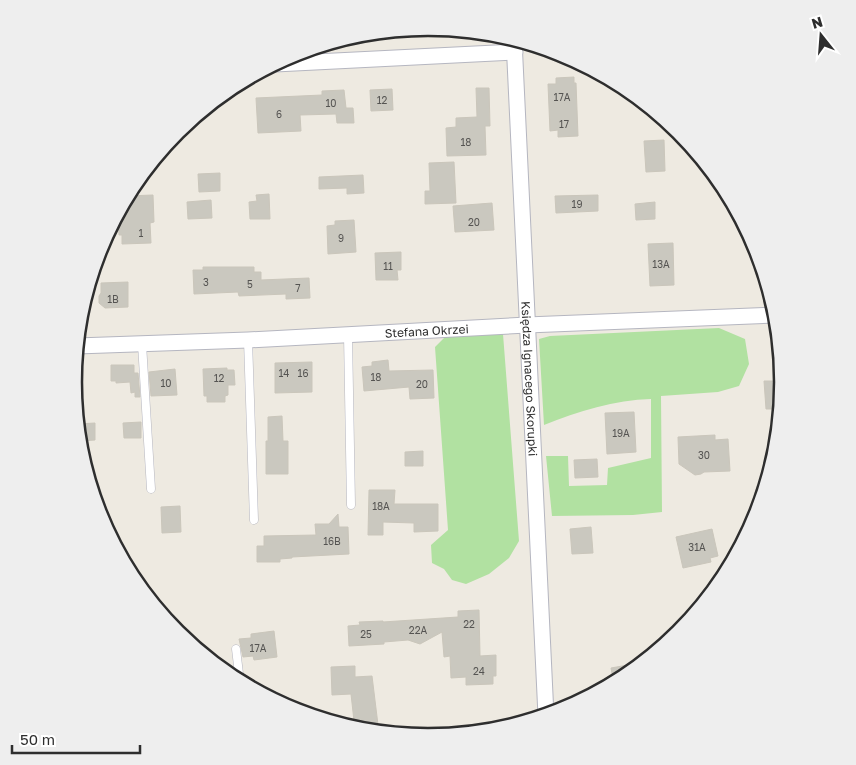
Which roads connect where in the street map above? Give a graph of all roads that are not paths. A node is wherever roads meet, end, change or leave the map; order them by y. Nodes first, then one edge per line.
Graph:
1 (511, 46) edge
2 (515, 47) edge
3 (297, 62) edge
4 (768, 315) edge
5 (527, 325) junction
6 (348, 335) junction
7 (248, 340) junction
8 (142, 344) junction
9 (84, 346) edge
10 (151, 490) dead end
11 (351, 505) dead end
12 (254, 520) dead end
13 (236, 649) dead end
14 (239, 672) edge
15 (546, 708) edge

1 - 3 street
2 - 5 street, Księdza Ignacego Skorupki
4 - 5 street, Stefana Okrzei
5 - 6 street, Stefana Okrzei
5 - 15 street, Księdza Ignacego Skorupki
6 - 7 street, Stefana Okrzei
6 - 11 lane
7 - 8 street, Stefana Okrzei
7 - 12 lane
8 - 9 street, Stefana Okrzei
8 - 10 lane
13 - 14 lane

